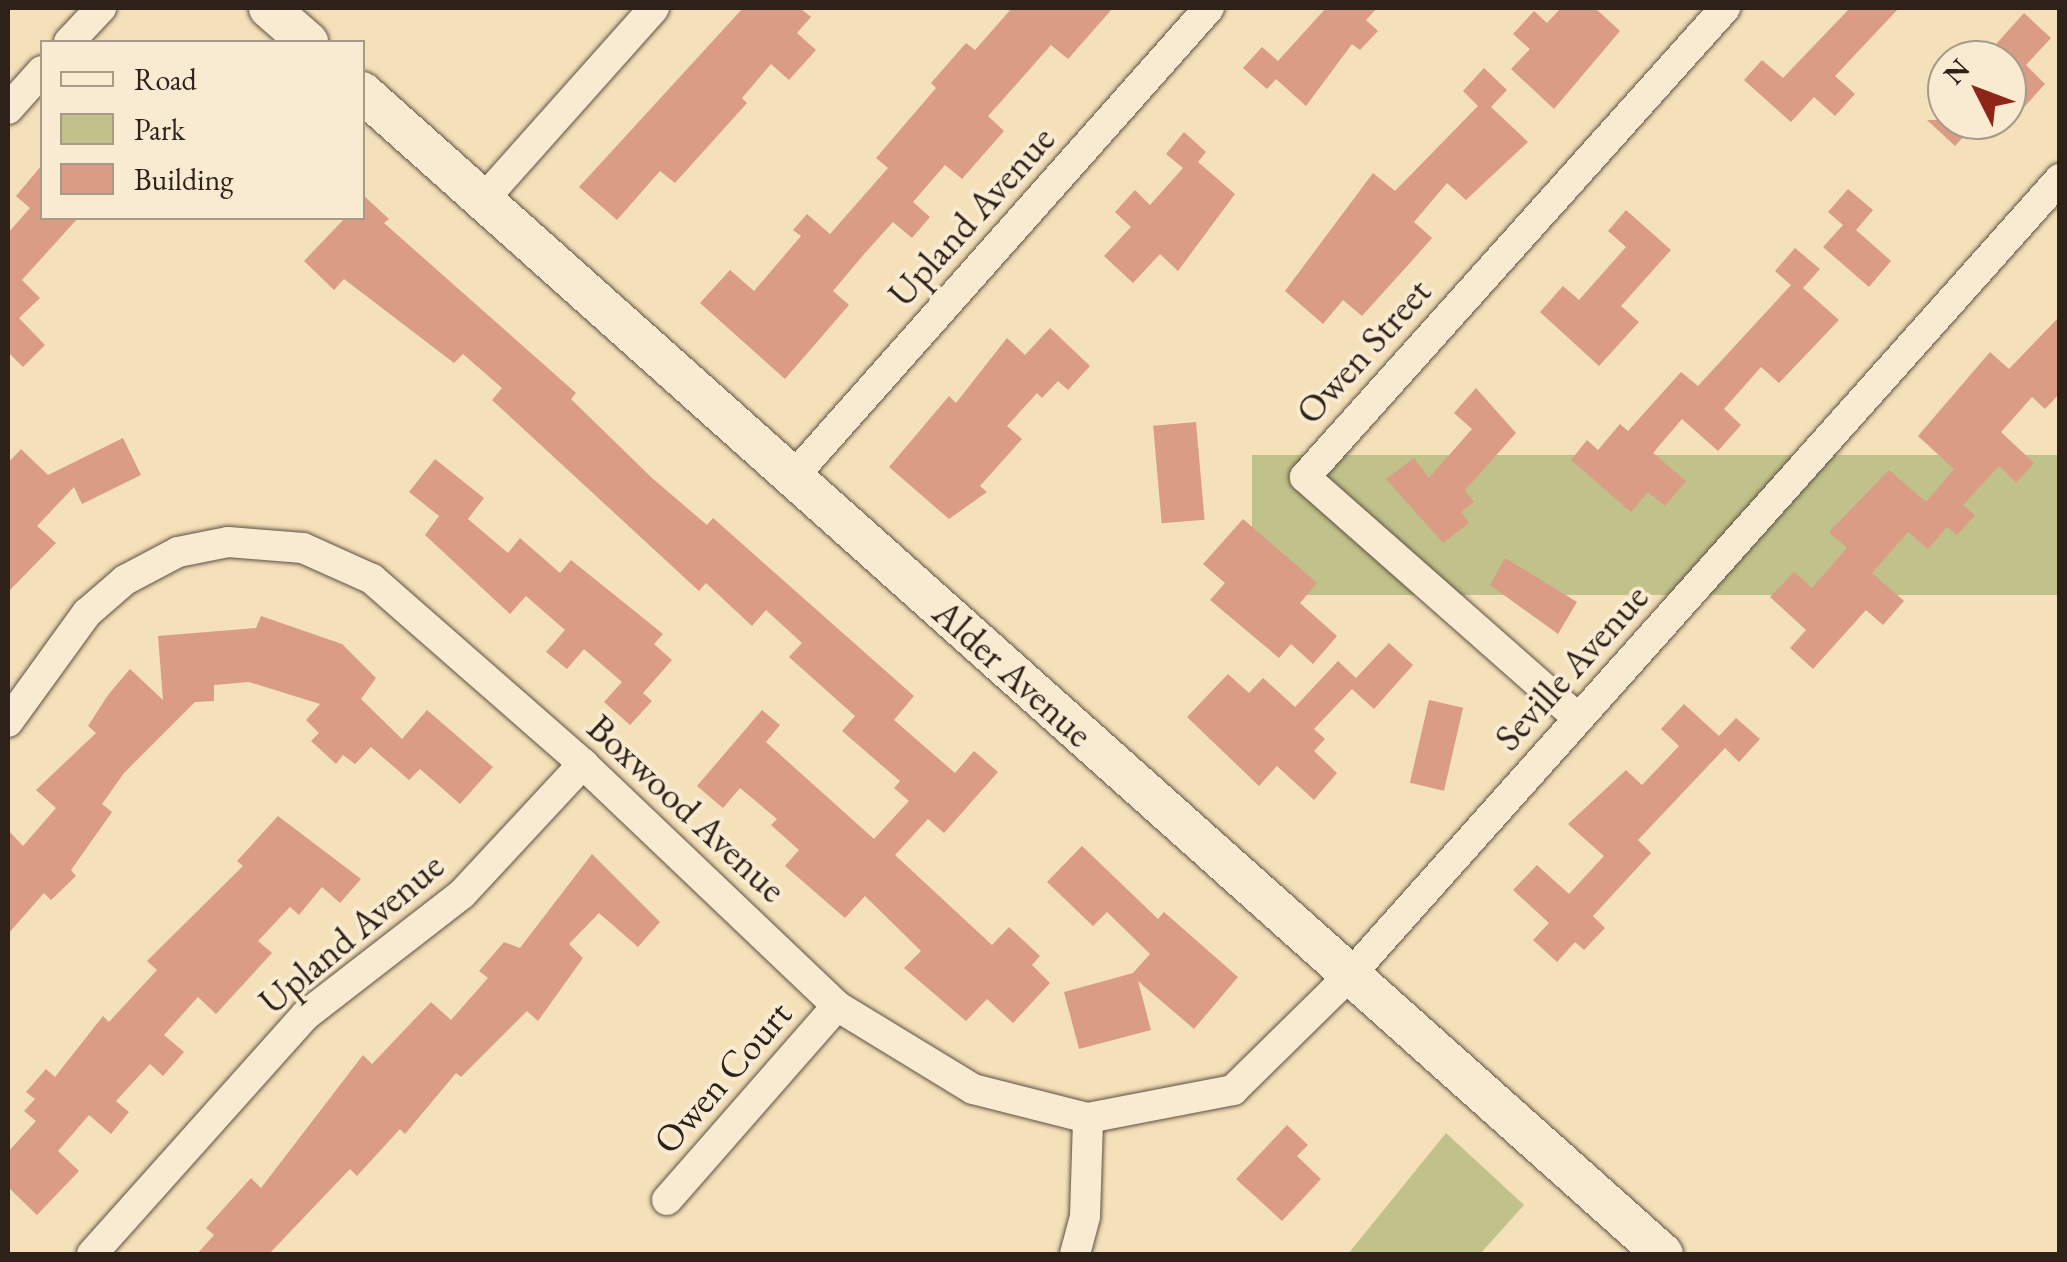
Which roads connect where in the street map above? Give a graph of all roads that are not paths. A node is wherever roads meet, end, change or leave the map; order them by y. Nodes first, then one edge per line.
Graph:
1 (101, 8) edge
2 (268, 8) edge
3 (654, 8) edge
4 (1209, 8) edge
5 (1725, 8) edge
6 (70, 40) edge
7 (306, 40) edge
8 (40, 73) edge
9 (365, 95) edge
10 (8, 109) edge
11 (2060, 178) edge
12 (483, 200) junction
13 (793, 476) junction
14 (1578, 718) junction
15 (8, 722) edge
16 (583, 764) junction
17 (1350, 975) junction
18 (837, 1006) junction
19 (1088, 1118) junction
20 (666, 1200) dead end
21 (92, 1254) edge
22 (1074, 1254) edge
23 (1663, 1254) edge

1 - 6 street
2 - 7 main road
3 - 12 street
4 - 13 street, Upland Avenue
5 - 14 street, Owen Street
8 - 10 street
9 - 12 main road, Alder Avenue
11 - 14 street, Seville Avenue
12 - 13 main road, Alder Avenue
13 - 17 main road, Alder Avenue
14 - 17 street, Seville Avenue
15 - 16 street, Boxwood Avenue
16 - 18 street, Boxwood Avenue
16 - 21 street, Upland Avenue
17 - 19 street, Seville Avenue
17 - 23 main road, Alder Avenue
18 - 19 street, Boxwood Avenue
18 - 20 street, Owen Court
19 - 22 street

